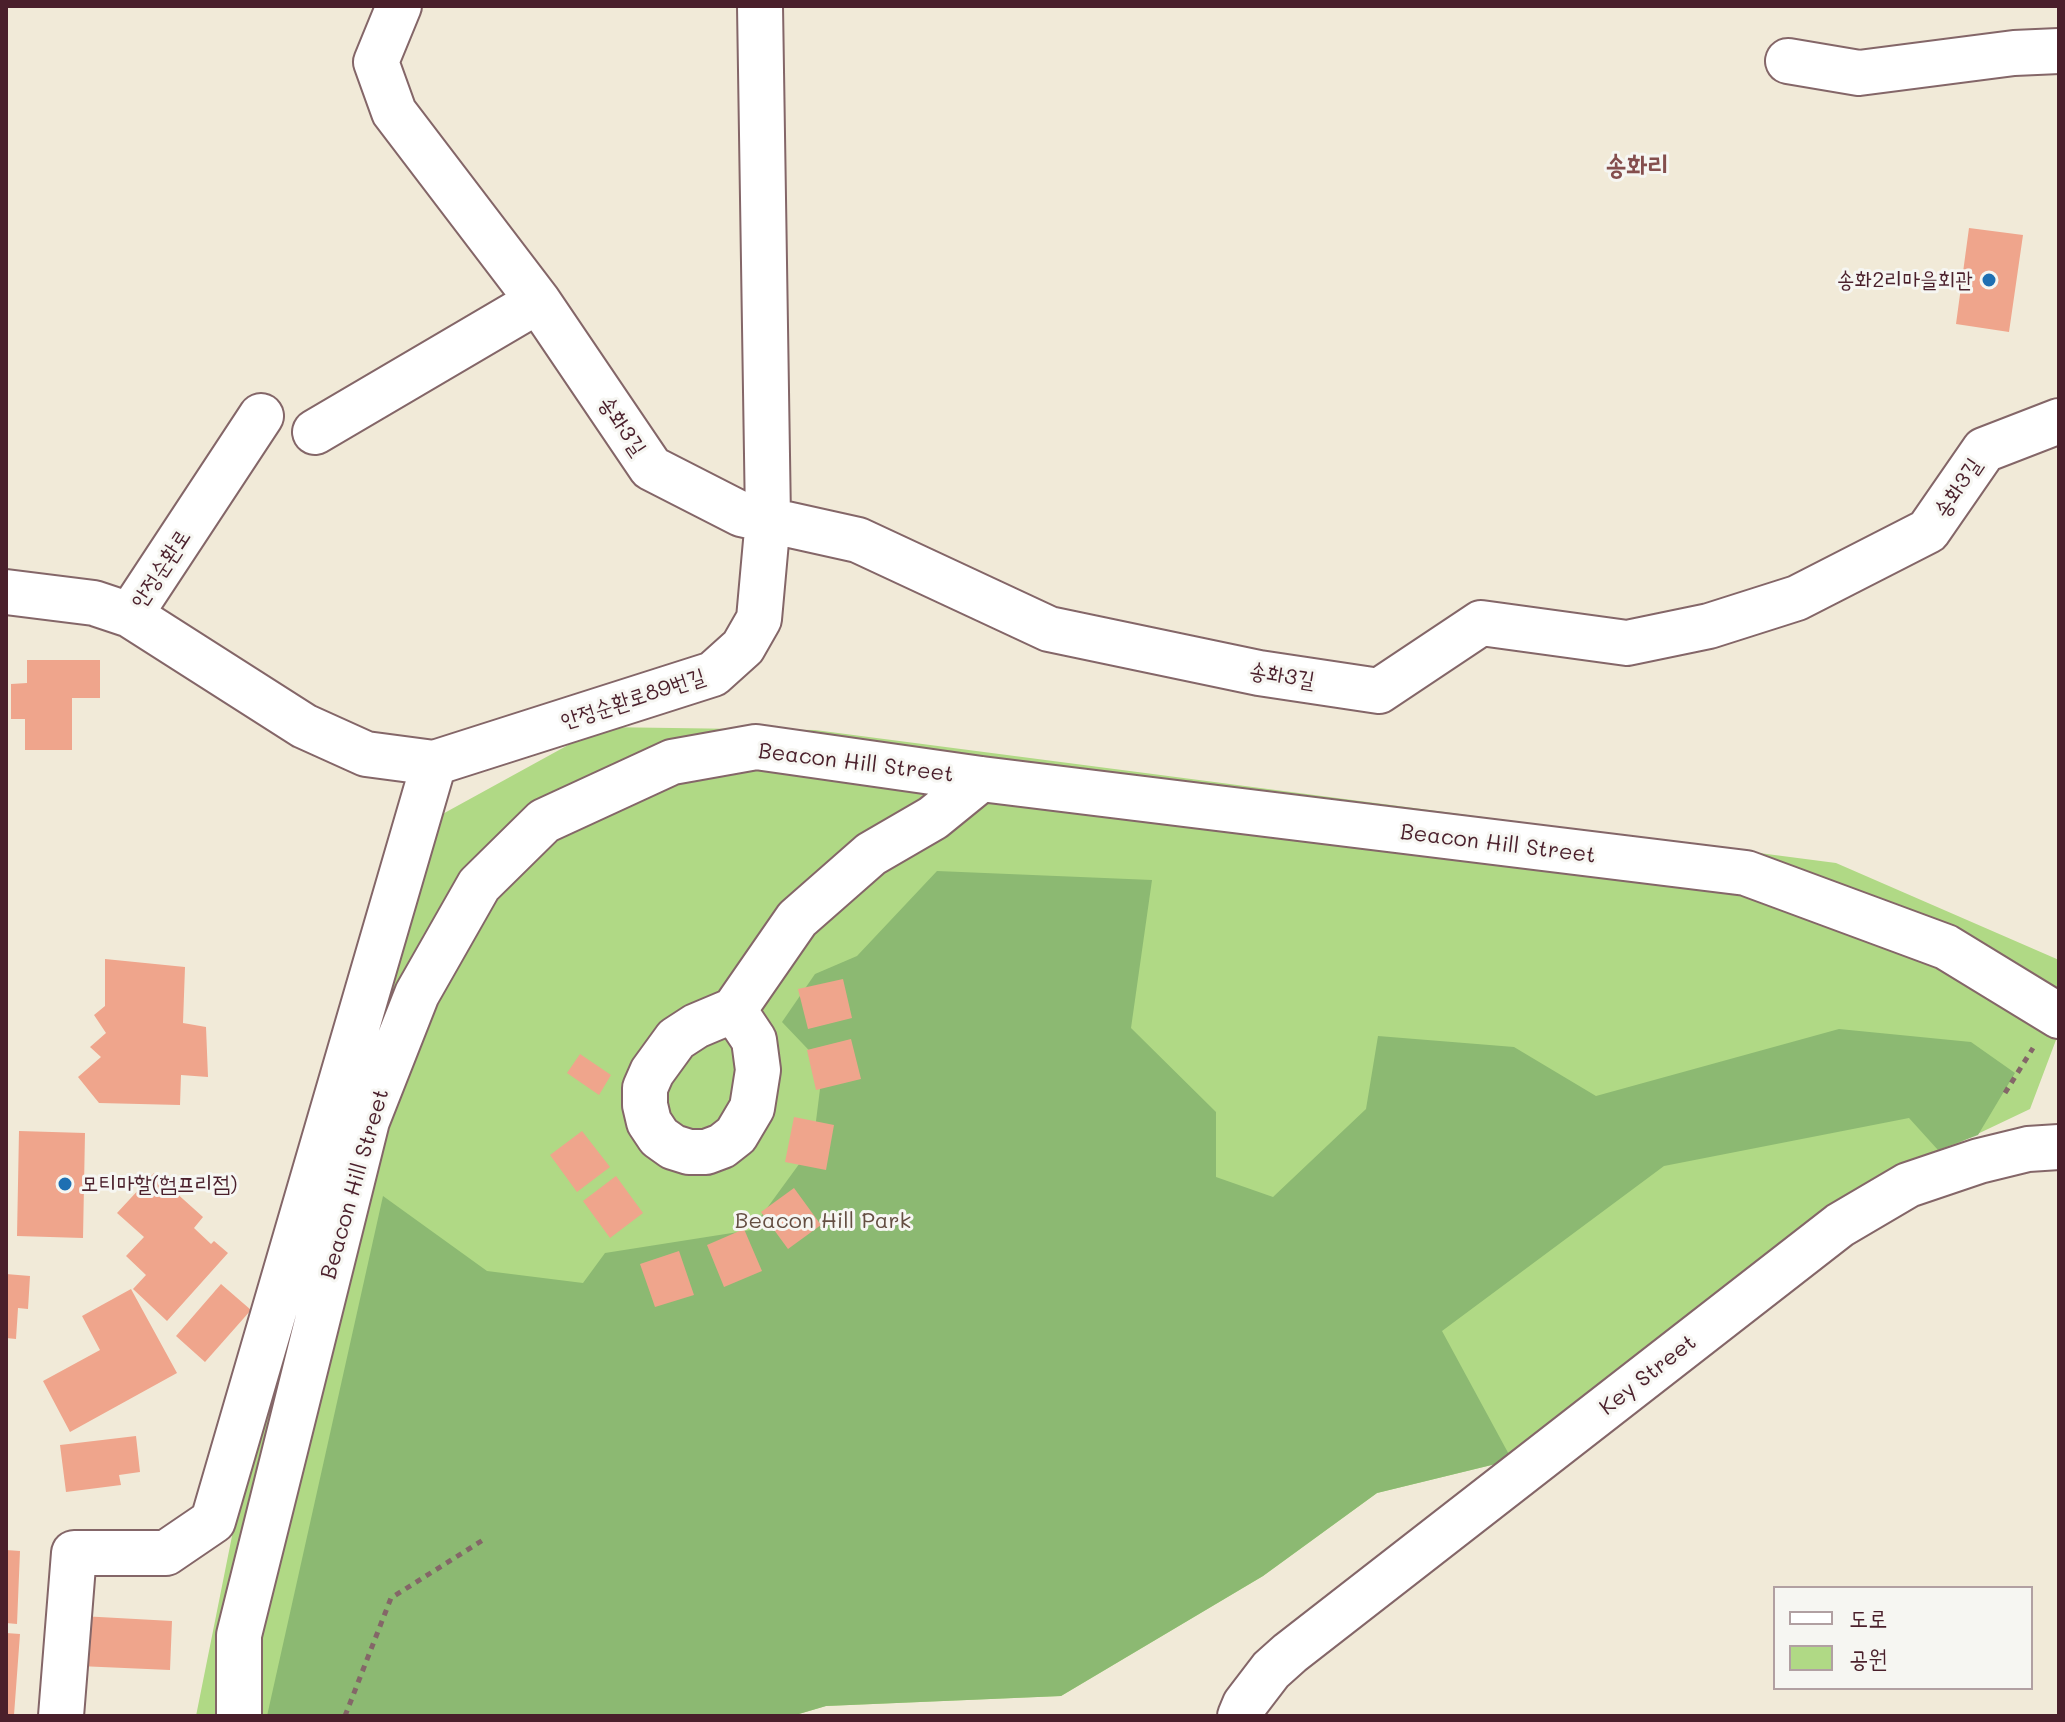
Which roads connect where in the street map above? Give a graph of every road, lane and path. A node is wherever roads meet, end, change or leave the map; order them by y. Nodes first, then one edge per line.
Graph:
1 (399, 6) edge
2 (760, 6) edge
3 (2059, 51) edge
4 (1788, 61) dead end
5 (538, 301) junction
6 (261, 416) dead end
7 (2059, 421) edge
8 (315, 432) dead end
9 (768, 519) junction
10 (6, 592) edge
11 (130, 615) junction
12 (434, 763) junction
13 (981, 779) junction
14 (734, 1010) dead end
15 (2057, 1014) edge
16 (2005, 1093) dead end
17 (2059, 1147) edge
18 (483, 1540) dead end
19 (1237, 1712) edge
20 (61, 1716) edge
21 (239, 1716) edge
22 (345, 1716) edge

1 - 5 street, 송화3길
2 - 9 street, 안정순환로89번길
3 - 4 street
5 - 8 street
5 - 9 street, 송화3길
6 - 11 street, 안정순환로
7 - 9 street, 송화3길
9 - 12 street, 안정순환로89번길
10 - 11 street, 안정순환로
11 - 12 street
12 - 20 street
13 - 14 street
13 - 15 street, Beacon Hill Street
13 - 21 street, Beacon Hill Street
15 - 16 path
17 - 19 street, Key Street
18 - 22 path

